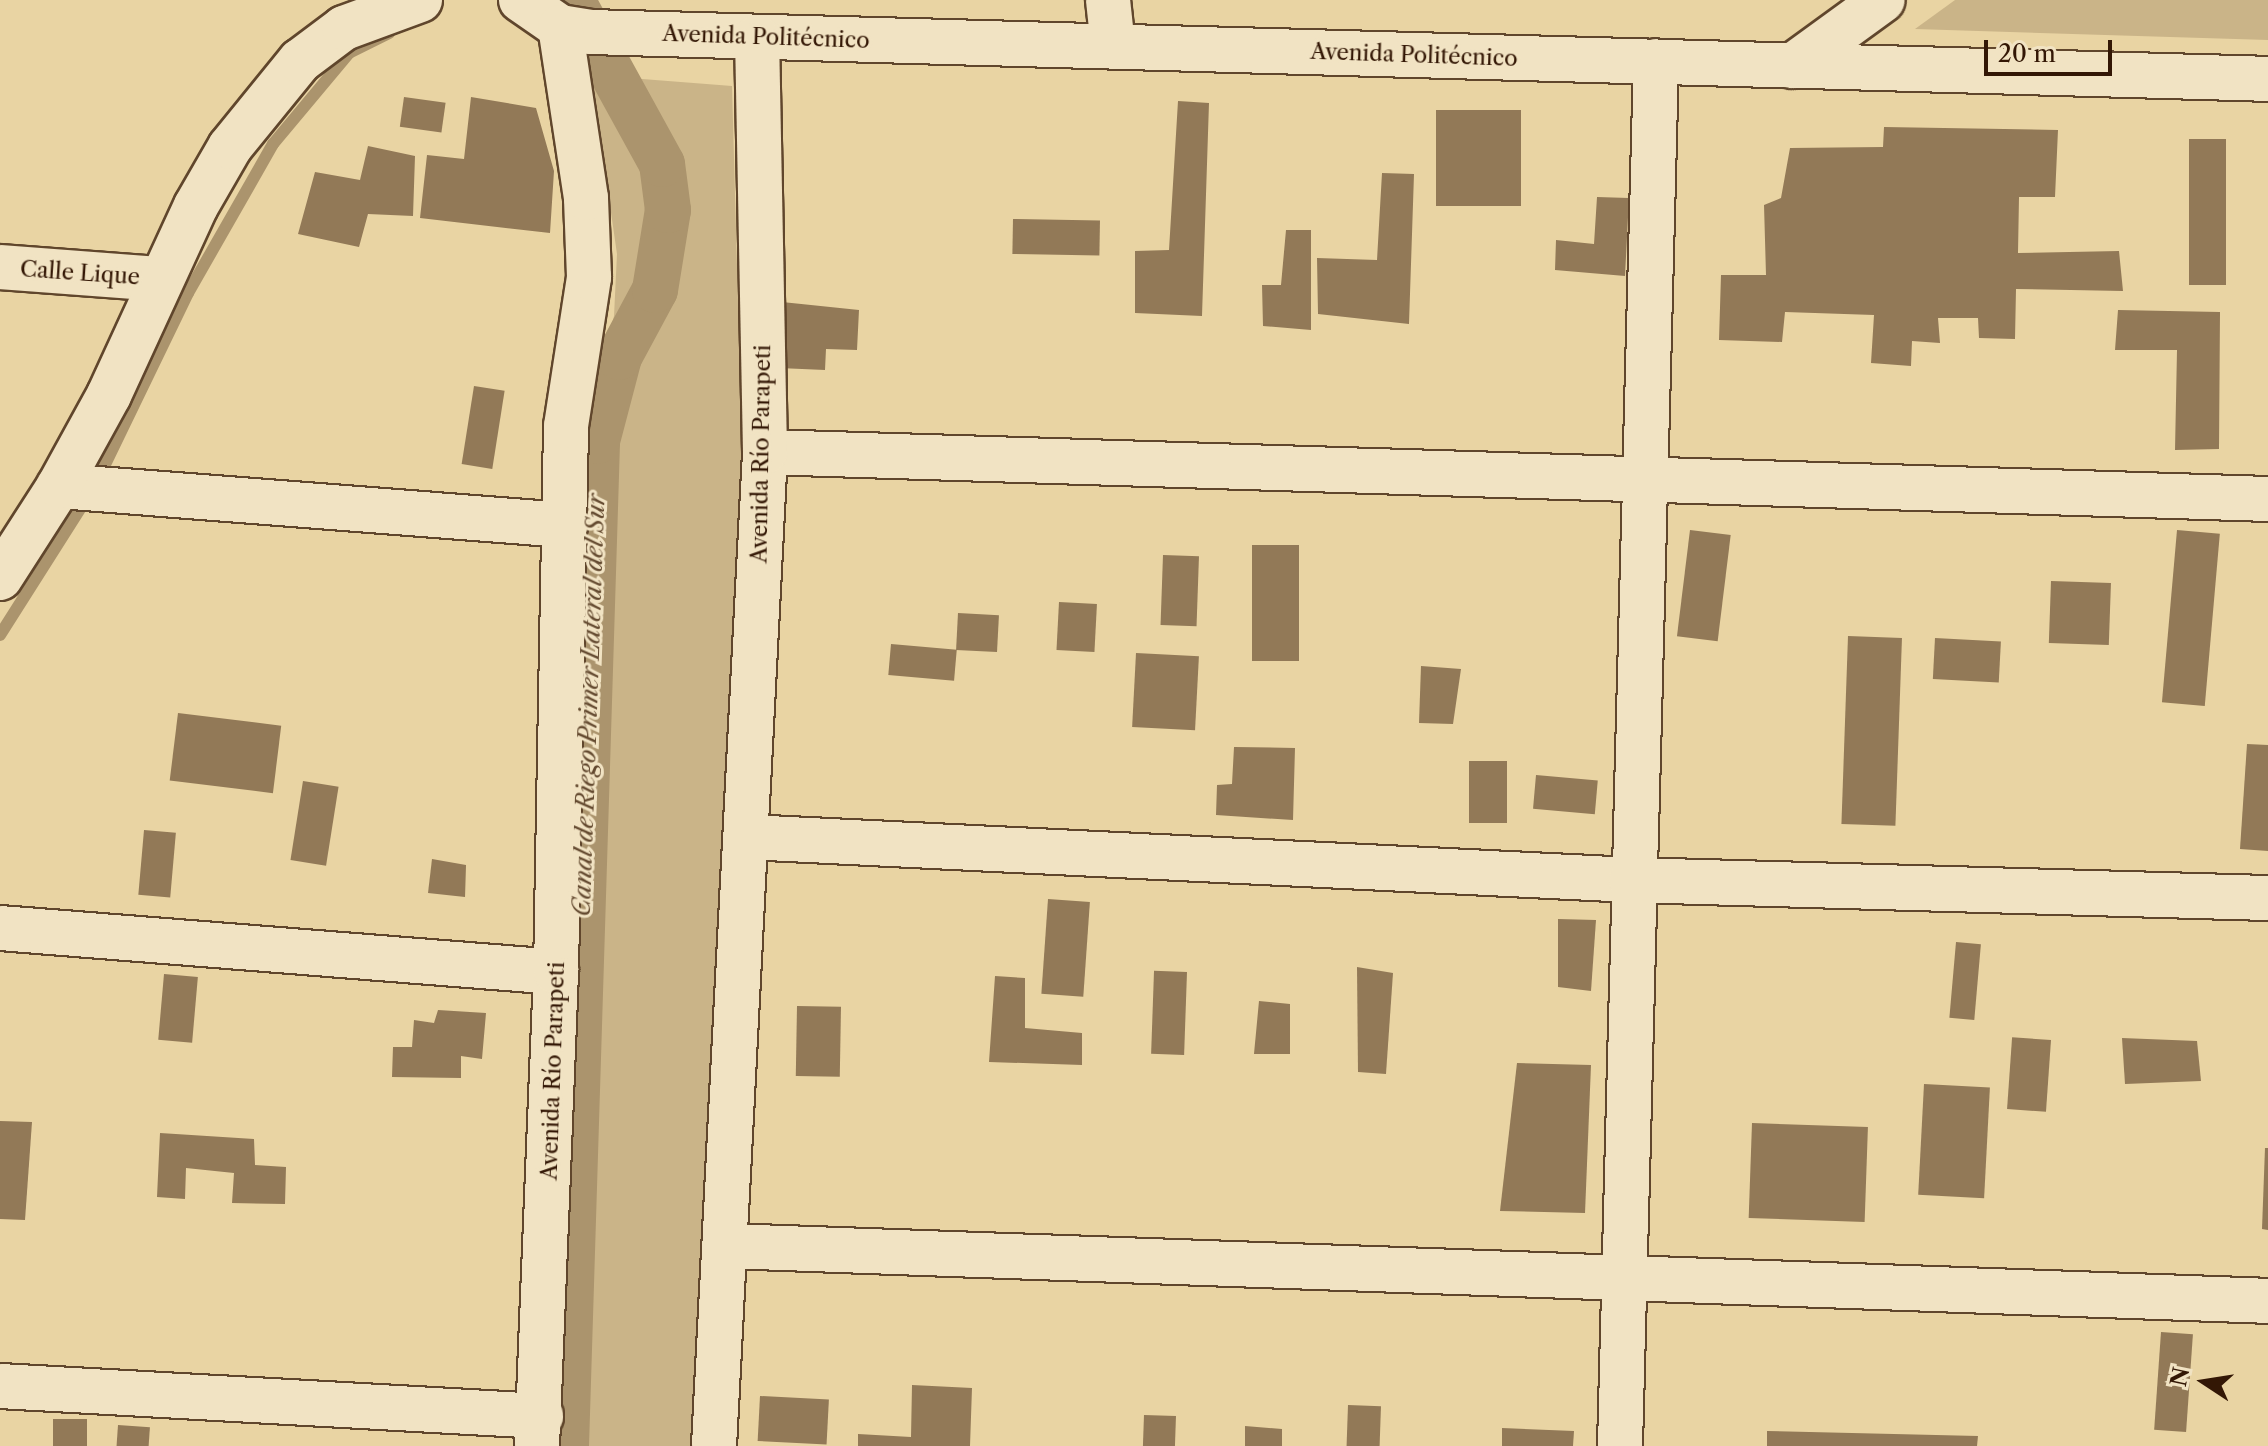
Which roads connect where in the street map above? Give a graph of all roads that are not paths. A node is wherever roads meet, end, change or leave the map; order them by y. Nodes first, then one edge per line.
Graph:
1 (420, 0) edge
2 (521, 0) edge
3 (1108, 0) edge
4 (1883, 0) edge
5 (560, 27) junction
6 (757, 37) junction
7 (1113, 46) junction
8 (1656, 61) junction
9 (1792, 66) junction
10 (2268, 79) edge
11 (0, 267) edge
12 (160, 279) junction
13 (765, 452) junction
14 (1642, 480) junction
15 (59, 486) junction
16 (2268, 499) edge
17 (565, 525) junction
18 (0, 578) edge
19 (747, 837) junction
20 (1631, 880) junction
21 (2268, 898) edge
22 (0, 928) edge
23 (556, 972) junction
24 (727, 1246) junction
25 (1626, 1277) junction
26 (2268, 1301) edge
27 (0, 1386) edge
28 (539, 1431) edge
29 (714, 1446) edge
30 (1620, 1446) edge

1 - 12 street
2 - 5 street
3 - 7 street
4 - 9 street
5 - 6 street, Avenida Politécnico
5 - 17 street, Avenida Río Parapeti
6 - 7 street, Avenida Politécnico
6 - 13 street, Avenida Río Parapeti
7 - 8 street, Avenida Politécnico
8 - 9 street, Avenida Politécnico
8 - 14 street
9 - 10 street, Avenida Politécnico
11 - 12 street, Calle Lique
12 - 15 street
13 - 14 street
13 - 19 street, Avenida Río Parapeti
14 - 16 street
14 - 20 street
15 - 17 street
15 - 18 street
17 - 23 street, Avenida Río Parapeti
19 - 20 street
19 - 24 street, Avenida Río Parapeti
20 - 21 street
20 - 25 street
22 - 23 street
23 - 28 street, Avenida Río Parapeti
24 - 25 street
24 - 29 street, Avenida Río Parapeti
25 - 26 street
25 - 30 street
27 - 28 street

